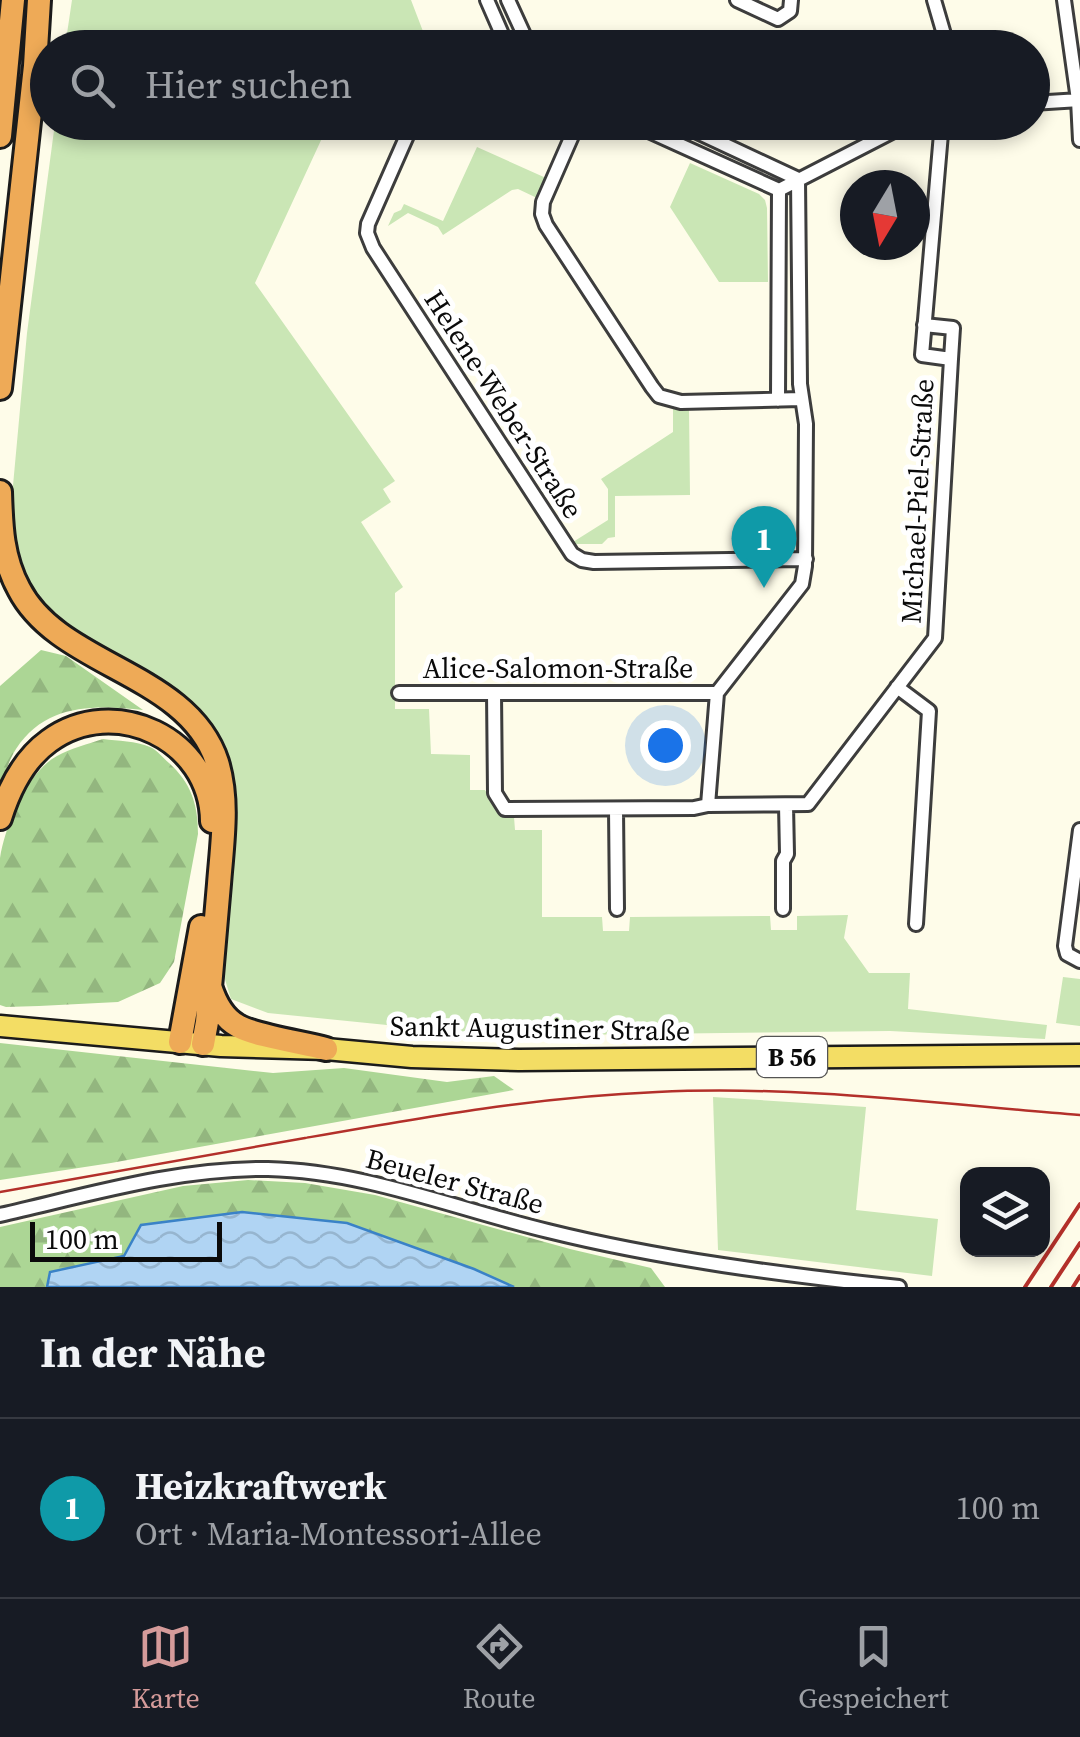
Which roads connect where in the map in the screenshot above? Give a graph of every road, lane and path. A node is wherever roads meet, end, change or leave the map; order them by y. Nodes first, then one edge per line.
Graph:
1 (13, 0) edge
2 (39, 0) edge
3 (50, 0) edge
4 (488, 0) edge
5 (508, 0) edge
6 (737, 0) edge
7 (934, 0) edge
8 (1064, 0) edge
9 (790, 5) edge
10 (37, 30) edge
11 (43, 30) edge
12 (500, 30) edge
13 (521, 30) edge
14 (943, 30) edge
15 (1079, 100) edge
16 (1050, 102) edge
17 (30, 112) edge
18 (0, 136) edge
19 (405, 140) edge
20 (570, 140) edge
21 (668, 140) edge
22 (715, 140) edge
23 (875, 140) edge
24 (940, 140) edge
25 (1080, 140) edge
26 (798, 179) junction
27 (779, 190) junction
28 (924, 325) junction
29 (951, 358) junction
30 (0, 388) edge
31 (802, 399) junction
32 (778, 400) junction
33 (0, 492) edge
34 (806, 559) junction
35 (897, 688) junction
36 (399, 693) dead end
37 (494, 693) junction
38 (717, 693) junction
39 (708, 805) junction
40 (786, 805) junction
41 (616, 809) junction
42 (0, 818) edge
43 (1080, 830) edge
44 (783, 908) dead end
45 (617, 909) dead end
46 (916, 924) dead end
47 (1073, 958) edge
48 (210, 986) junction
49 (2, 1026) edge
50 (192, 1043) junction
51 (326, 1048) junction
52 (1080, 1055) edge
53 (0, 1215) edge
54 (899, 1287) edge

1 - 18 highway
2 - 10 highway
3 - 11 highway
4 - 12 street
5 - 13 street
6 - 9 street
7 - 14 street
8 - 15 street
15 - 16 street
15 - 25 street
17 - 30 highway
19 - 34 street, Helene-Weber-Straße
20 - 32 street
21 - 27 street
22 - 26 street
23 - 26 street
24 - 28 street
26 - 27 street
26 - 31 street
27 - 32 street
28 - 29 street, Michael-Piel-Straße
28 - 29 street, Michael-Piel-Straße
29 - 35 street, Michael-Piel-Straße
31 - 32 street
31 - 34 street
33 - 48 highway
34 - 38 street
35 - 40 street, Michael-Piel-Straße
35 - 46 street
36 - 37 street, Alice-Salomon-Straße
37 - 38 street, Alice-Salomon-Straße
37 - 41 street
38 - 39 street
39 - 40 street
39 - 41 street
40 - 44 street
41 - 45 street
42 - 50 highway
43 - 47 street
48 - 50 highway
48 - 51 highway
49 - 50 main road, Sankt Augustiner Straße / B 56
50 - 51 main road, Sankt Augustiner Straße / B 56
51 - 52 main road, Sankt Augustiner Straße / B 56
53 - 54 street, Beueler Straße

